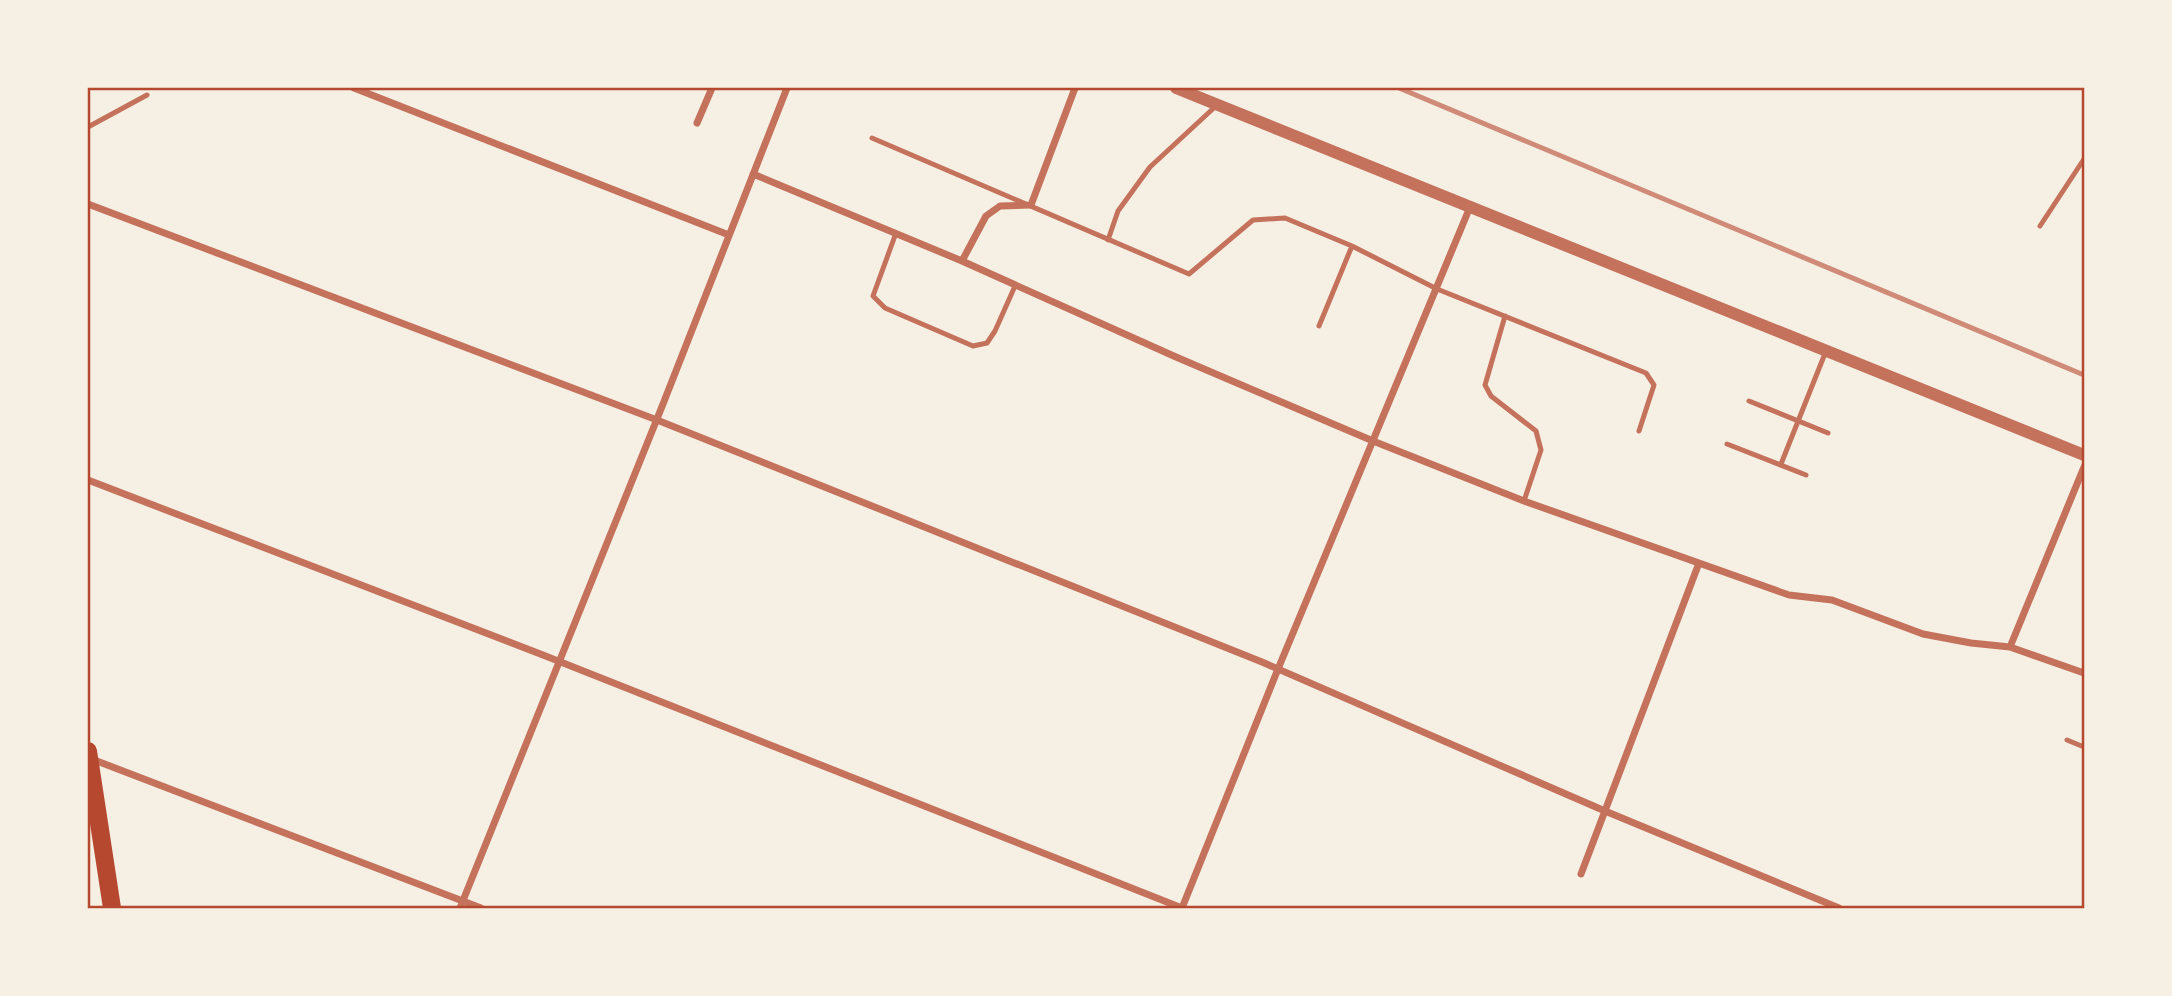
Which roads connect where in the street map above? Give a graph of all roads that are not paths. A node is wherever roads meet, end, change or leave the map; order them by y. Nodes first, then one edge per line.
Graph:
1 (354, 88) edge
2 (712, 88) edge
3 (787, 88) edge
4 (1075, 88) edge
5 (1177, 88) edge
6 (147, 95) dead end
7 (1217, 105) junction
8 (697, 123) dead end
9 (88, 127) edge
10 (872, 138) dead end
11 (2084, 159) edge
12 (753, 174) junction
13 (88, 204) edge
14 (1031, 205) junction
15 (1471, 206) junction
16 (2040, 226) dead end
17 (896, 233) junction
18 (729, 236) junction
19 (1108, 240) junction
20 (1352, 246) junction
21 (962, 261) junction
22 (1015, 286) junction
23 (1437, 289) junction
24 (1505, 316) junction
25 (1319, 326) dead end
26 (1826, 351) junction
27 (1749, 401) dead end
28 (657, 420) junction
29 (1799, 421) junction
30 (1639, 431) dead end
31 (1828, 433) dead end
32 (1373, 441) junction
33 (1727, 444) dead end
34 (2084, 455) edge
35 (1781, 464) junction
36 (2084, 467) edge
37 (1806, 475) dead end
38 (88, 480) edge
39 (1524, 501) junction
40 (1699, 563) junction
41 (2010, 647) junction
42 (559, 662) junction
43 (1278, 669) junction
44 (2084, 673) edge
45 (2067, 740) dead end
46 (2084, 747) edge
47 (88, 755) edge
48 (1605, 811) junction
49 (1581, 874) dead end
50 (462, 905) edge
51 (112, 908) edge
52 (481, 908) edge
53 (1182, 908) edge
54 (1839, 908) edge

1 - 18 street
2 - 8 street
3 - 12 street
4 - 14 street
5 - 7 street
6 - 9 lane
7 - 15 street
7 - 19 lane
10 - 14 lane
11 - 16 lane
12 - 17 street
12 - 18 street
13 - 28 street
14 - 19 lane
14 - 21 street
15 - 23 street
15 - 26 street
17 - 21 street
17 - 22 lane
18 - 28 street
19 - 20 lane
20 - 23 lane
20 - 25 lane
21 - 22 street
22 - 32 street
23 - 24 lane
23 - 32 street
24 - 30 lane
24 - 39 lane
26 - 29 lane
26 - 34 street
27 - 29 lane
28 - 42 street
28 - 43 street
29 - 31 lane
29 - 35 lane
32 - 39 street
32 - 43 street
33 - 35 lane
35 - 37 lane
36 - 41 street
38 - 42 street
39 - 40 street
40 - 41 street
40 - 48 street
41 - 44 street
42 - 50 street
42 - 53 street
43 - 48 street
43 - 53 street
45 - 46 lane
47 - 50 street
47 - 51 main road
48 - 49 street
48 - 54 street
50 - 52 street

